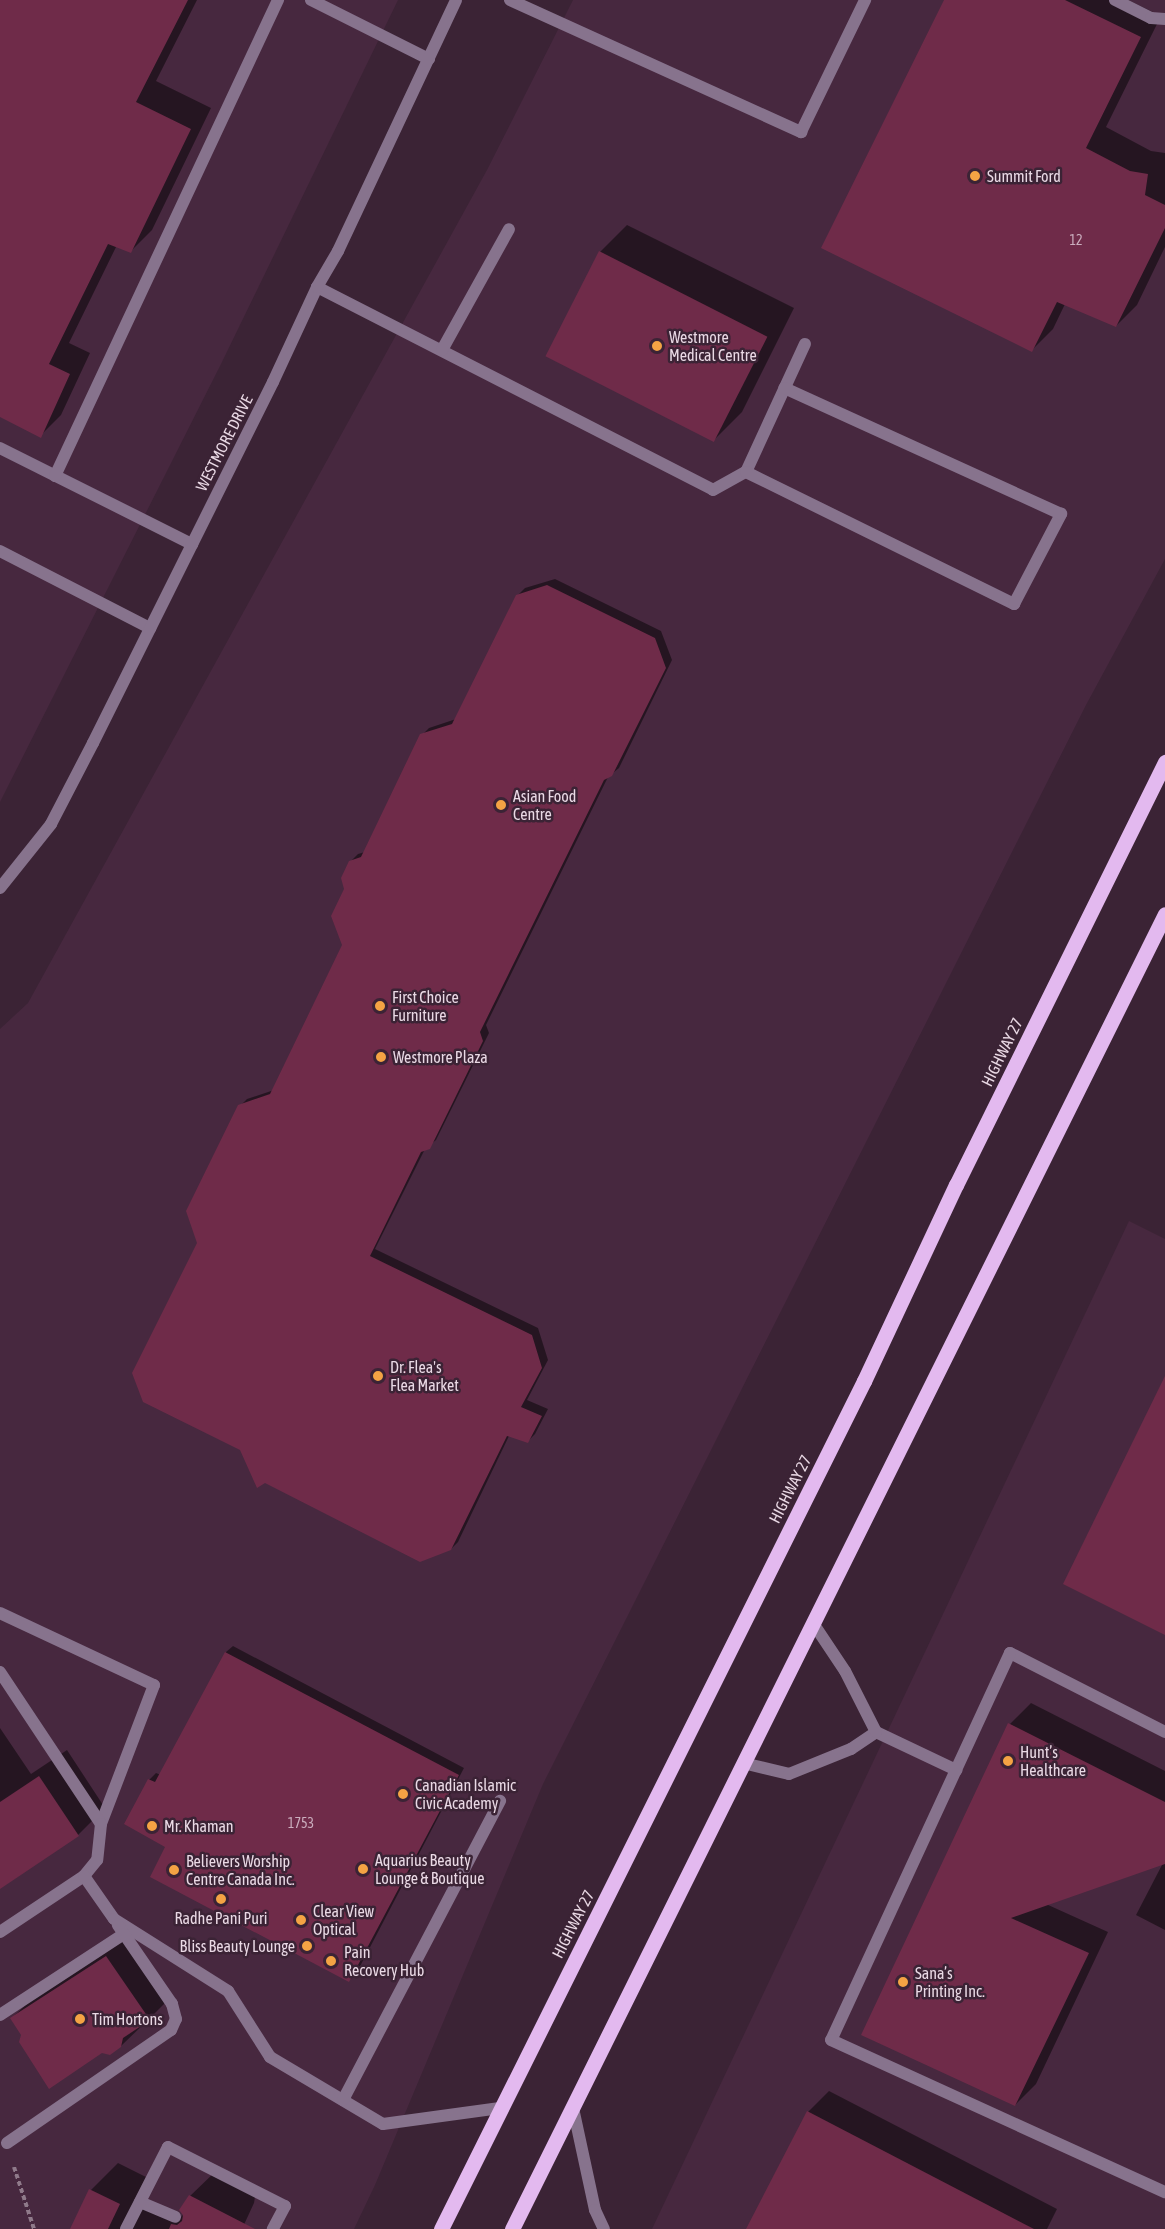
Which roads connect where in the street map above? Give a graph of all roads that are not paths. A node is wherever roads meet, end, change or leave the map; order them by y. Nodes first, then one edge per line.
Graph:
1 (278, 0) edge
2 (311, 0) edge
3 (456, 0) edge
4 (510, 0) edge
5 (865, 0) edge
6 (1115, 0) edge
7 (1165, 19) edge
8 (429, 59) junction
9 (509, 229) dead end
10 (317, 287) junction
11 (805, 344) dead end
12 (442, 350) junction
13 (784, 388) junction
14 (0, 448) edge
15 (746, 472) junction
16 (55, 476) junction
17 (192, 544) junction
18 (0, 550) edge
19 (150, 628) junction
20 (1165, 762) edge
21 (0, 888) edge
22 (1165, 914) edge
23 (0, 1613) edge
24 (813, 1623) junction
25 (0, 1672) edge
26 (876, 1732) junction
27 (1165, 1732) edge
28 (743, 1763) junction
29 (956, 1770) junction
30 (500, 1800) dead end
31 (101, 1824) junction
32 (84, 1876) junction
33 (114, 1919) junction
34 (0, 1932) edge
35 (124, 1934) junction
36 (0, 2015) edge
37 (343, 2100) junction
38 (500, 2108) junction
39 (573, 2108) junction
40 (7, 2143) road end
41 (1165, 2192) edge
42 (140, 2202) junction
43 (175, 2217) dead end
44 (126, 2229) edge
45 (273, 2229) edge
46 (441, 2229) edge
47 (512, 2229) edge
48 (604, 2229) edge

1 - 16 street
2 - 8 street
3 - 8 street, WESTMORE DRIVE
4 - 5 street
6 - 7 street
8 - 10 street, WESTMORE DRIVE
9 - 12 street
10 - 12 street
10 - 17 street, WESTMORE DRIVE
11 - 13 street
12 - 15 street
13 - 15 street
13 - 15 street
14 - 16 street
16 - 17 street
17 - 19 street, WESTMORE DRIVE
18 - 19 street
19 - 21 street, WESTMORE DRIVE
20 - 38 main road, HIGHWAY 27
22 - 24 main road
23 - 31 street
24 - 26 street
24 - 28 main road
25 - 31 street
26 - 28 street
26 - 29 street
27 - 29 street
28 - 39 main road
29 - 41 street
30 - 37 street
31 - 32 street
32 - 33 street
32 - 34 street
33 - 35 street
33 - 37 street
35 - 36 street
35 - 40 street
37 - 38 street
38 - 46 main road, HIGHWAY 27
39 - 47 main road
39 - 48 street
42 - 43 street
42 - 44 street
42 - 45 street

